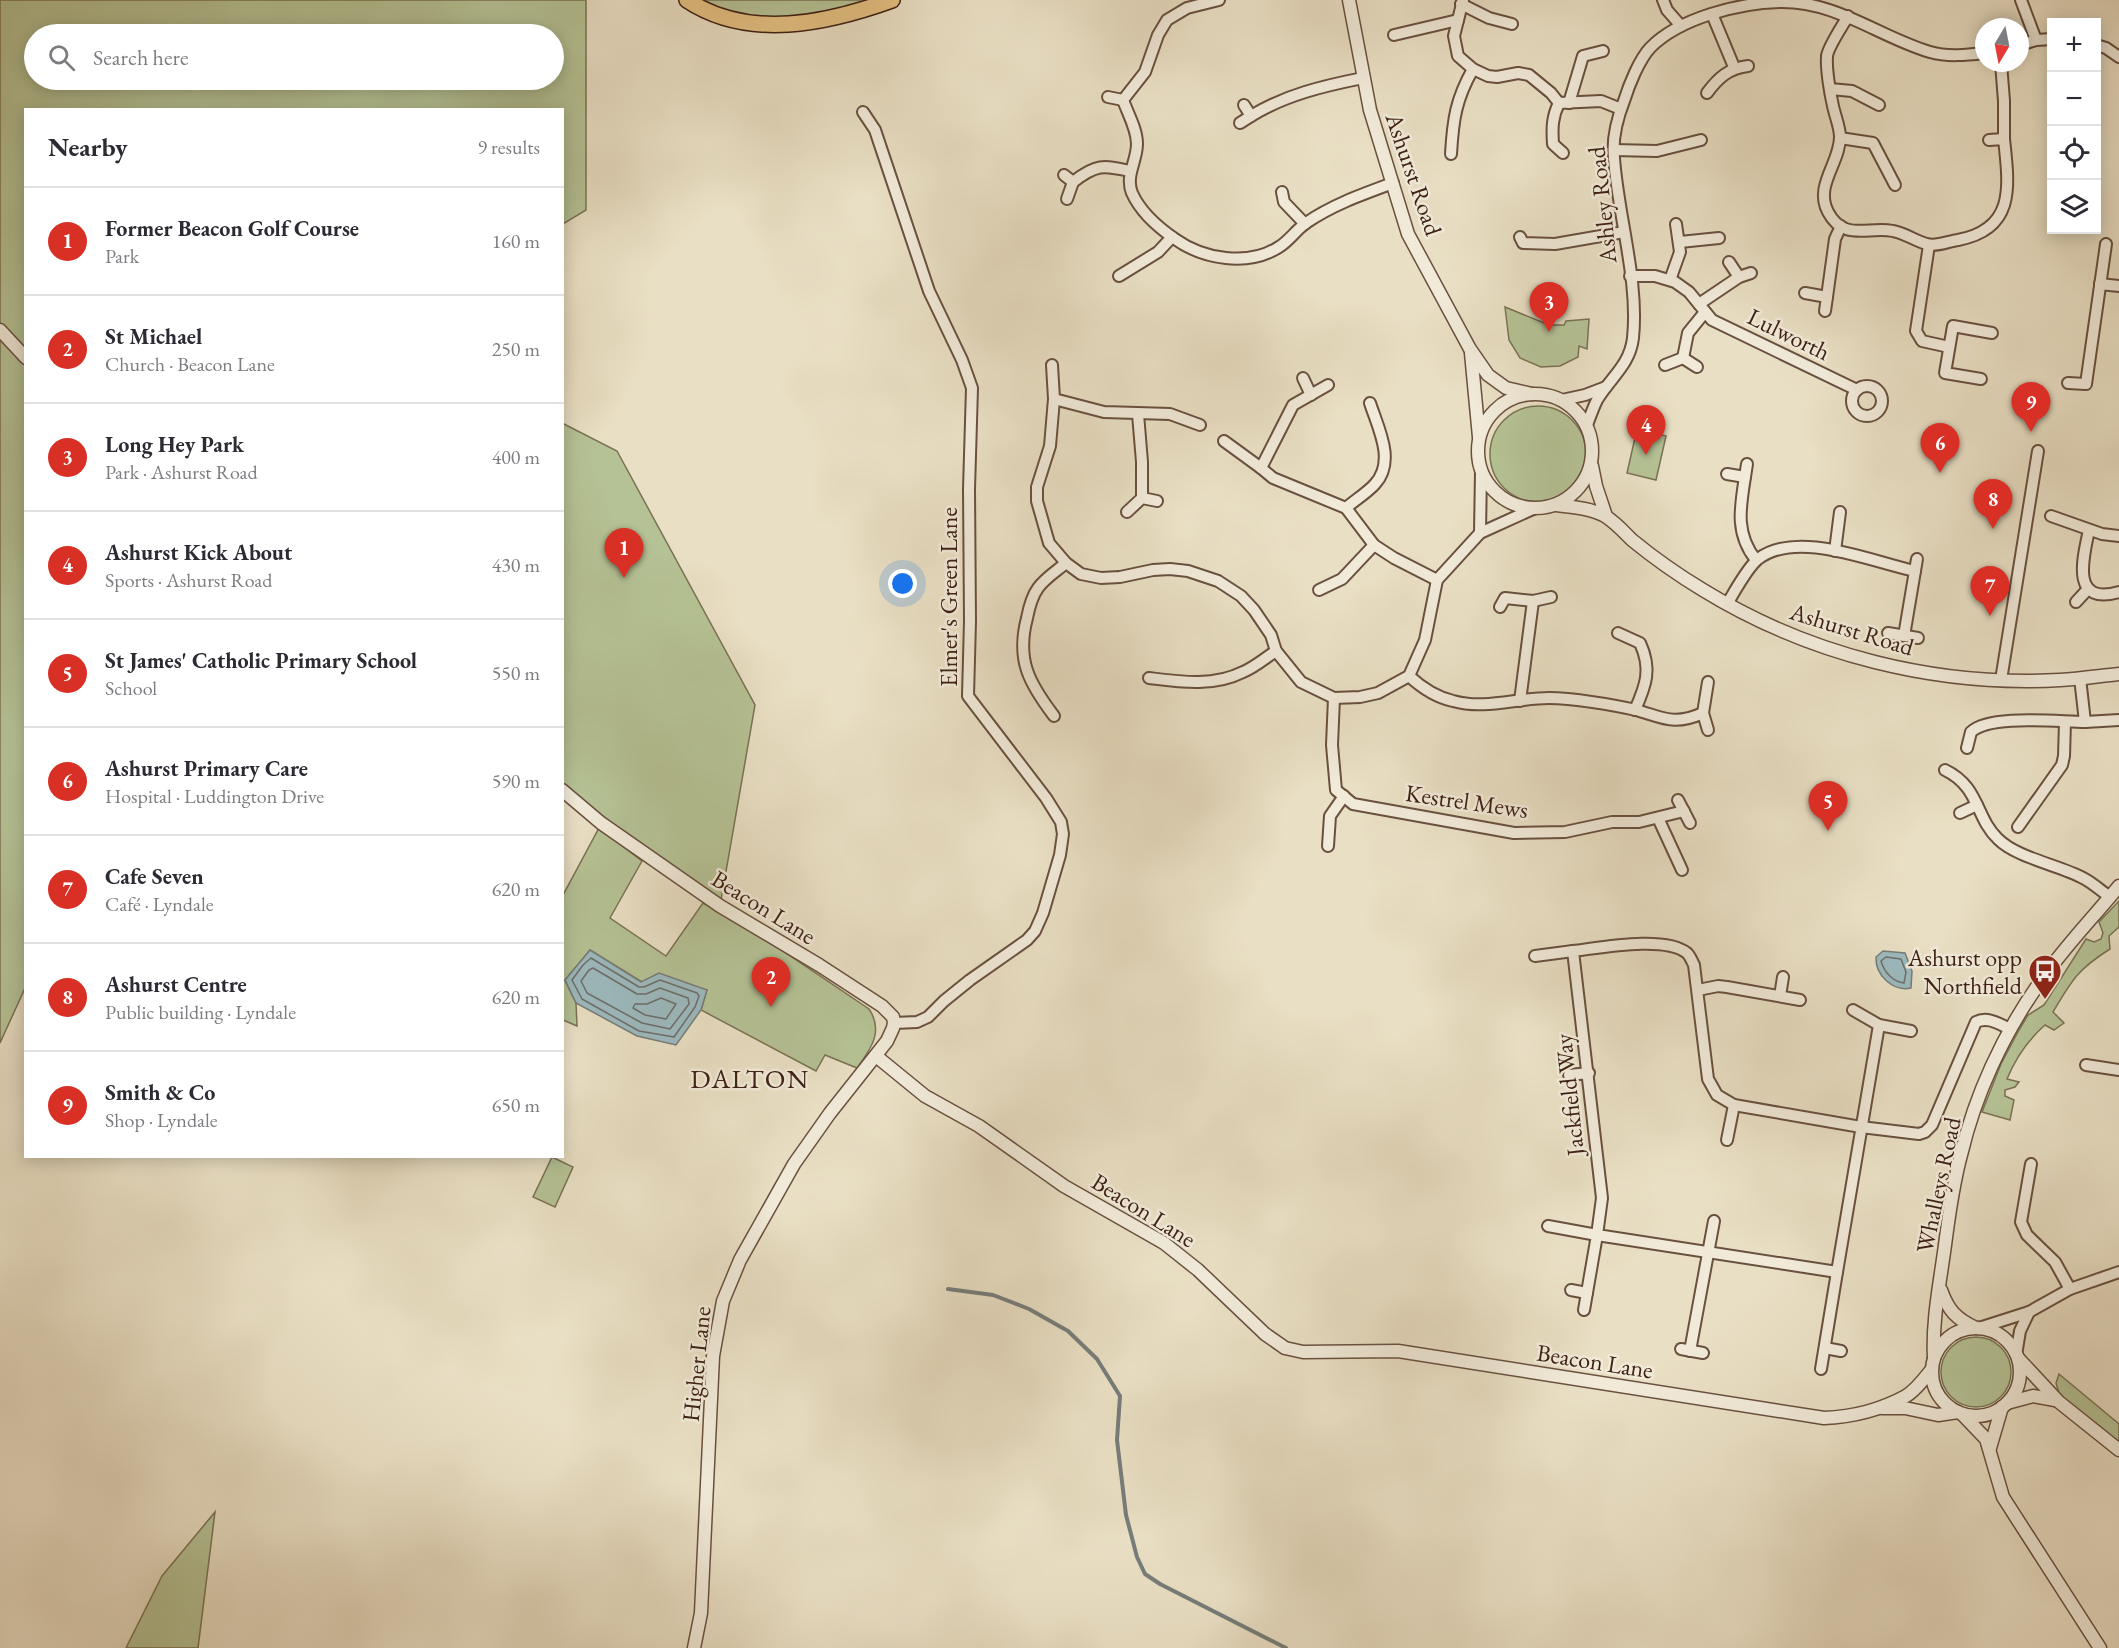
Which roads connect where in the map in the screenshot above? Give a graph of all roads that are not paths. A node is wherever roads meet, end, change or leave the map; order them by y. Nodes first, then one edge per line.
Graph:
1 (687, 0) edge
2 (892, 0) edge
3 (1219, 0) edge
4 (1349, 0) edge
5 (1663, 0) edge
6 (2021, 0) edge
7 (1462, 2) edge
8 (1825, 4) edge
9 (1712, 14) junction
10 (1848, 16) junction
11 (1458, 20) junction
12 (1512, 24) dead end
13 (1681, 26) junction
14 (1394, 35) dead end
15 (2047, 39) edge
16 (2036, 40) junction
17 (2029, 42) edge
18 (2101, 46) edge
19 (1604, 51) dead end
20 (1975, 54) edge
21 (2119, 57) edge
22 (1748, 66) dead end
23 (1734, 67) junction
24 (1473, 69) junction
25 (2002, 72) edge
26 (1363, 78) junction
27 (1830, 89) junction
28 (1707, 93) dead end
29 (1108, 97) dead end
30 (1124, 100) junction
31 (1564, 103) junction
32 (1244, 105) dead end
33 (1879, 105) dead end
34 (1621, 109) junction
35 (862, 112) dead end
36 (1251, 116) junction
37 (1240, 123) dead end
38 (1840, 138) junction
39 (2004, 139) junction
40 (1989, 140) dead end
41 (1701, 141) dead end
42 (1553, 144) junction
43 (1541, 150) dead end
44 (1614, 150) junction
45 (1563, 153) dead end
46 (1451, 154) dead end
47 (1130, 171) junction
48 (1064, 175) dead end
49 (1073, 182) junction
50 (1392, 183) junction
51 (1895, 185) dead end
52 (1282, 192) dead end
53 (1067, 199) dead end
54 (1305, 224) junction
55 (1676, 224) dead end
56 (1841, 226) junction
57 (1624, 232) junction
58 (1172, 237) junction
59 (1520, 237) dead end
60 (1719, 238) dead end
61 (1680, 242) junction
62 (2106, 244) dead end
63 (1929, 245) junction
64 (1729, 262) dead end
65 (1751, 273) dead end
66 (1119, 276) dead end
67 (1630, 276) junction
68 (1739, 277) junction
69 (1670, 280) junction
70 (2100, 284) junction
71 (2119, 286) edge
72 (1805, 293) dead end
73 (1827, 297) junction
74 (1702, 308) junction
75 (1825, 311) dead end
76 (0, 330) edge
77 (1992, 333) dead end
78 (1949, 347) junction
79 (1470, 350) junction
80 (24, 356) edge
81 (1683, 358) junction
82 (1052, 365) dead end
83 (1665, 366) dead end
84 (1697, 367) dead end
85 (1303, 378) dead end
86 (1981, 379) dead end
87 (2068, 383) dead end
88 (1328, 385) dead end
89 (1606, 387) junction
90 (1857, 390) dead end
91 (1532, 394) junction
92 (1311, 395) junction
93 (1054, 399) junction
94 (1562, 400) junction
95 (1370, 403) dead end
96 (1138, 414) junction
97 (1200, 425) dead end
98 (1587, 425) junction
99 (1479, 438) junction
100 (1224, 441) dead end
101 (2038, 451) dead end
102 (1747, 464) dead end
103 (1592, 465) junction
104 (1261, 468) junction
105 (1482, 472) junction
106 (1727, 474) dead end
107 (1745, 477) junction
108 (1142, 498) junction
109 (1157, 501) dead end
110 (1556, 505) junction
111 (1346, 508) junction
112 (1533, 509) junction
113 (1127, 512) dead end
114 (1840, 512) dead end
115 (2051, 516) dead end
116 (1610, 520) junction
117 (2090, 530) junction
118 (1480, 533) junction
119 (2119, 536) edge
120 (1374, 545) junction
121 (1835, 551) junction
122 (1917, 558) dead end
123 (1756, 560) junction
124 (1066, 563) junction
125 (1915, 571) junction
126 (1437, 580) junction
127 (2088, 589) junction
128 (1319, 590) dead end
129 (2119, 592) edge
130 (1551, 597) dead end
131 (1533, 601) junction
132 (2076, 602) dead end
133 (1727, 604) junction
134 (1500, 608) dead end
135 (1618, 633) dead end
136 (1888, 633) dead end
137 (1904, 636) junction
138 (1918, 638) dead end
139 (1276, 651) junction
140 (2119, 674) edge
141 (1409, 676) junction
142 (1149, 678) dead end
143 (2080, 678) junction
144 (2001, 681) junction
145 (1708, 682) dead end
146 (1334, 698) junction
147 (1520, 701) junction
148 (1635, 710) junction
149 (1703, 713) junction
150 (1054, 716) dead end
151 (2119, 720) edge
152 (2065, 722) junction
153 (2085, 722) junction
154 (1708, 730) dead end
155 (1967, 747) dead end
156 (1945, 770) dead end
157 (564, 792) edge
158 (1344, 796) junction
159 (1678, 800) dead end
160 (1977, 805) junction
161 (1684, 812) junction
162 (1960, 813) dead end
163 (1658, 818) junction
164 (1690, 823) dead end
165 (2018, 827) dead end
166 (1328, 846) dead end
167 (1682, 870) dead end
168 (2119, 886) edge
169 (2110, 897) junction
170 (1573, 951) junction
171 (1535, 956) dead end
172 (1783, 977) dead end
173 (1698, 990) junction
174 (1780, 996) junction
175 (1800, 1000) dead end
176 (1853, 1010) dead end
177 (894, 1023) junction
178 (1879, 1025) junction
179 (2010, 1029) junction
180 (1911, 1031) dead end
181 (876, 1056) junction
182 (2086, 1065) dead end
183 (2119, 1070) edge
184 (1588, 1073) junction
185 (1569, 1075) dead end
186 (1734, 1105) junction
187 (1861, 1127) junction
188 (1727, 1140) dead end
189 (2031, 1163) dead end
190 (1714, 1221) dead end
191 (1548, 1227) dead end
192 (1597, 1235) junction
193 (1708, 1252) junction
194 (1837, 1272) junction
195 (2119, 1272) edge
196 (1939, 1286) junction
197 (1571, 1290) dead end
198 (2070, 1290) junction
199 (1587, 1293) junction
200 (1584, 1310) dead end
201 (2029, 1312) junction
202 (1978, 1328) junction
203 (1824, 1348) junction
204 (1841, 1351) dead end
205 (1703, 1353) dead end
206 (2016, 1356) junction
207 (1933, 1364) junction
208 (1821, 1369) dead end
209 (2059, 1402) junction
210 (2005, 1405) junction
211 (1875, 1408) junction
212 (1960, 1414) junction
213 (1990, 1449) junction
214 (2119, 1450) edge
215 (694, 1648) edge
216 (2100, 1648) edge

1 - 2 main road
3 - 30 street
4 - 26 street, Ashurst Road
5 - 13 street
6 - 16 street
7 - 11 street
7 - 12 street
8 - 9 street, Ashley Road
8 - 10 street, Ashley Road
9 - 13 street, Ashley Road
9 - 23 street
10 - 20 street, Ashley Road
10 - 27 street
11 - 14 street
11 - 24 street
13 - 34 street, Ashley Road
15 - 16 street
16 - 17 street
18 - 21 street
19 - 31 street
22 - 23 street
23 - 28 street
24 - 31 street
24 - 46 street
25 - 39 street
26 - 36 street
26 - 50 street, Ashurst Road
27 - 33 street
27 - 38 street
29 - 30 street
30 - 47 street
31 - 34 street
31 - 42 street
32 - 36 street
34 - 44 street, Ashley Road
35 - 177 street, Elmer's Green Lane
36 - 37 street
38 - 51 street
38 - 56 street
39 - 40 street
39 - 63 street
41 - 44 street
42 - 43 street
42 - 45 street
44 - 57 street, Ashley Road
47 - 49 street
47 - 58 street
48 - 49 street
49 - 53 street
50 - 54 street
50 - 79 street, Ashurst Road
52 - 54 street
54 - 58 street
55 - 61 street
56 - 63 street
56 - 73 street
57 - 59 street
57 - 67 street, Ashley Road
58 - 66 street
60 - 61 street
61 - 69 street
62 - 70 street
63 - 78 street
64 - 68 street, Lulworth
65 - 68 street, Lulworth
67 - 69 street, Lulworth
67 - 89 street, Ashley Road
68 - 74 street, Lulworth
69 - 74 street, Lulworth
70 - 71 street
70 - 87 street
72 - 73 street
73 - 75 street
74 - 81 street, Lulworth
74 - 90 street, Lulworth
76 - 80 street
77 - 78 street
78 - 86 street
79 - 91 street, Ashurst Road
79 - 99 street, Ashurst Road
81 - 83 street
81 - 84 street
82 - 93 street
85 - 92 street
88 - 92 street
89 - 94 street
89 - 98 street, Ashley Road
91 - 94 street
91 - 99 street
92 - 104 street
93 - 96 street
93 - 124 street
94 - 98 street
95 - 111 street
96 - 97 street
96 - 108 street
98 - 103 street
99 - 105 street
100 - 104 street
101 - 144 street
102 - 107 street
103 - 110 street
103 - 116 street
104 - 111 street
105 - 112 street
105 - 118 street
106 - 107 street
107 - 123 street
108 - 109 street
108 - 113 street
110 - 112 street
110 - 116 street, Ashurst Road
111 - 120 street
112 - 118 street
114 - 121 street
115 - 117 street
116 - 133 street, Ashurst Road
117 - 119 street
117 - 127 street
118 - 126 street
120 - 126 street
120 - 128 street
121 - 123 street
121 - 125 street
122 - 125 street
123 - 133 street
124 - 139 street
124 - 150 street
125 - 137 street
126 - 141 street
127 - 129 street
127 - 132 street
130 - 131 street
131 - 134 street
131 - 147 street
133 - 144 street, Ashurst Road
135 - 148 street
136 - 137 street
137 - 138 street
139 - 142 street
139 - 146 street
140 - 143 street, Ashurst Road
141 - 146 street
141 - 147 street
143 - 144 street, Ashurst Road
143 - 153 street
145 - 149 street
146 - 158 street
147 - 148 street
148 - 149 street
149 - 154 street
151 - 153 street
152 - 153 street
152 - 155 street
152 - 165 street
156 - 160 street
157 - 177 street, Beacon Lane
158 - 163 street, Kestrel Mews
158 - 166 street
159 - 161 street
160 - 162 street
160 - 169 street
161 - 163 street, Kestrel Mews
161 - 164 street
163 - 167 street
168 - 169 street, Whalleys Road
169 - 179 street, Whalleys Road
170 - 171 street
170 - 173 street
170 - 184 street, Jackfield Way
172 - 174 street
173 - 174 street
173 - 186 street
174 - 175 street
176 - 178 street
177 - 181 street
178 - 180 street
178 - 187 street
179 - 187 street
179 - 196 street, Whalleys Road
181 - 211 street, Beacon Lane
181 - 215 street, Higher Lane
182 - 183 street
184 - 185 street
184 - 192 street, Jackfield Way
186 - 187 street
186 - 188 street
187 - 194 street
189 - 198 street
190 - 193 street
191 - 192 street
192 - 193 street
192 - 199 street, Jackfield Way
193 - 194 street
193 - 205 street
194 - 203 street
195 - 198 street
196 - 202 street, Whalleys Road
196 - 207 street, Whalleys Road
197 - 199 street
198 - 201 street
199 - 200 street, Jackfield Way
201 - 202 street
201 - 206 street
202 - 206 street
202 - 207 street
203 - 204 street
203 - 208 street
206 - 209 street
206 - 210 street
207 - 211 street, Beacon Lane
207 - 212 street
209 - 210 street
209 - 214 street
210 - 212 street
210 - 213 street
211 - 212 street, Beacon Lane
212 - 213 street
213 - 216 street

